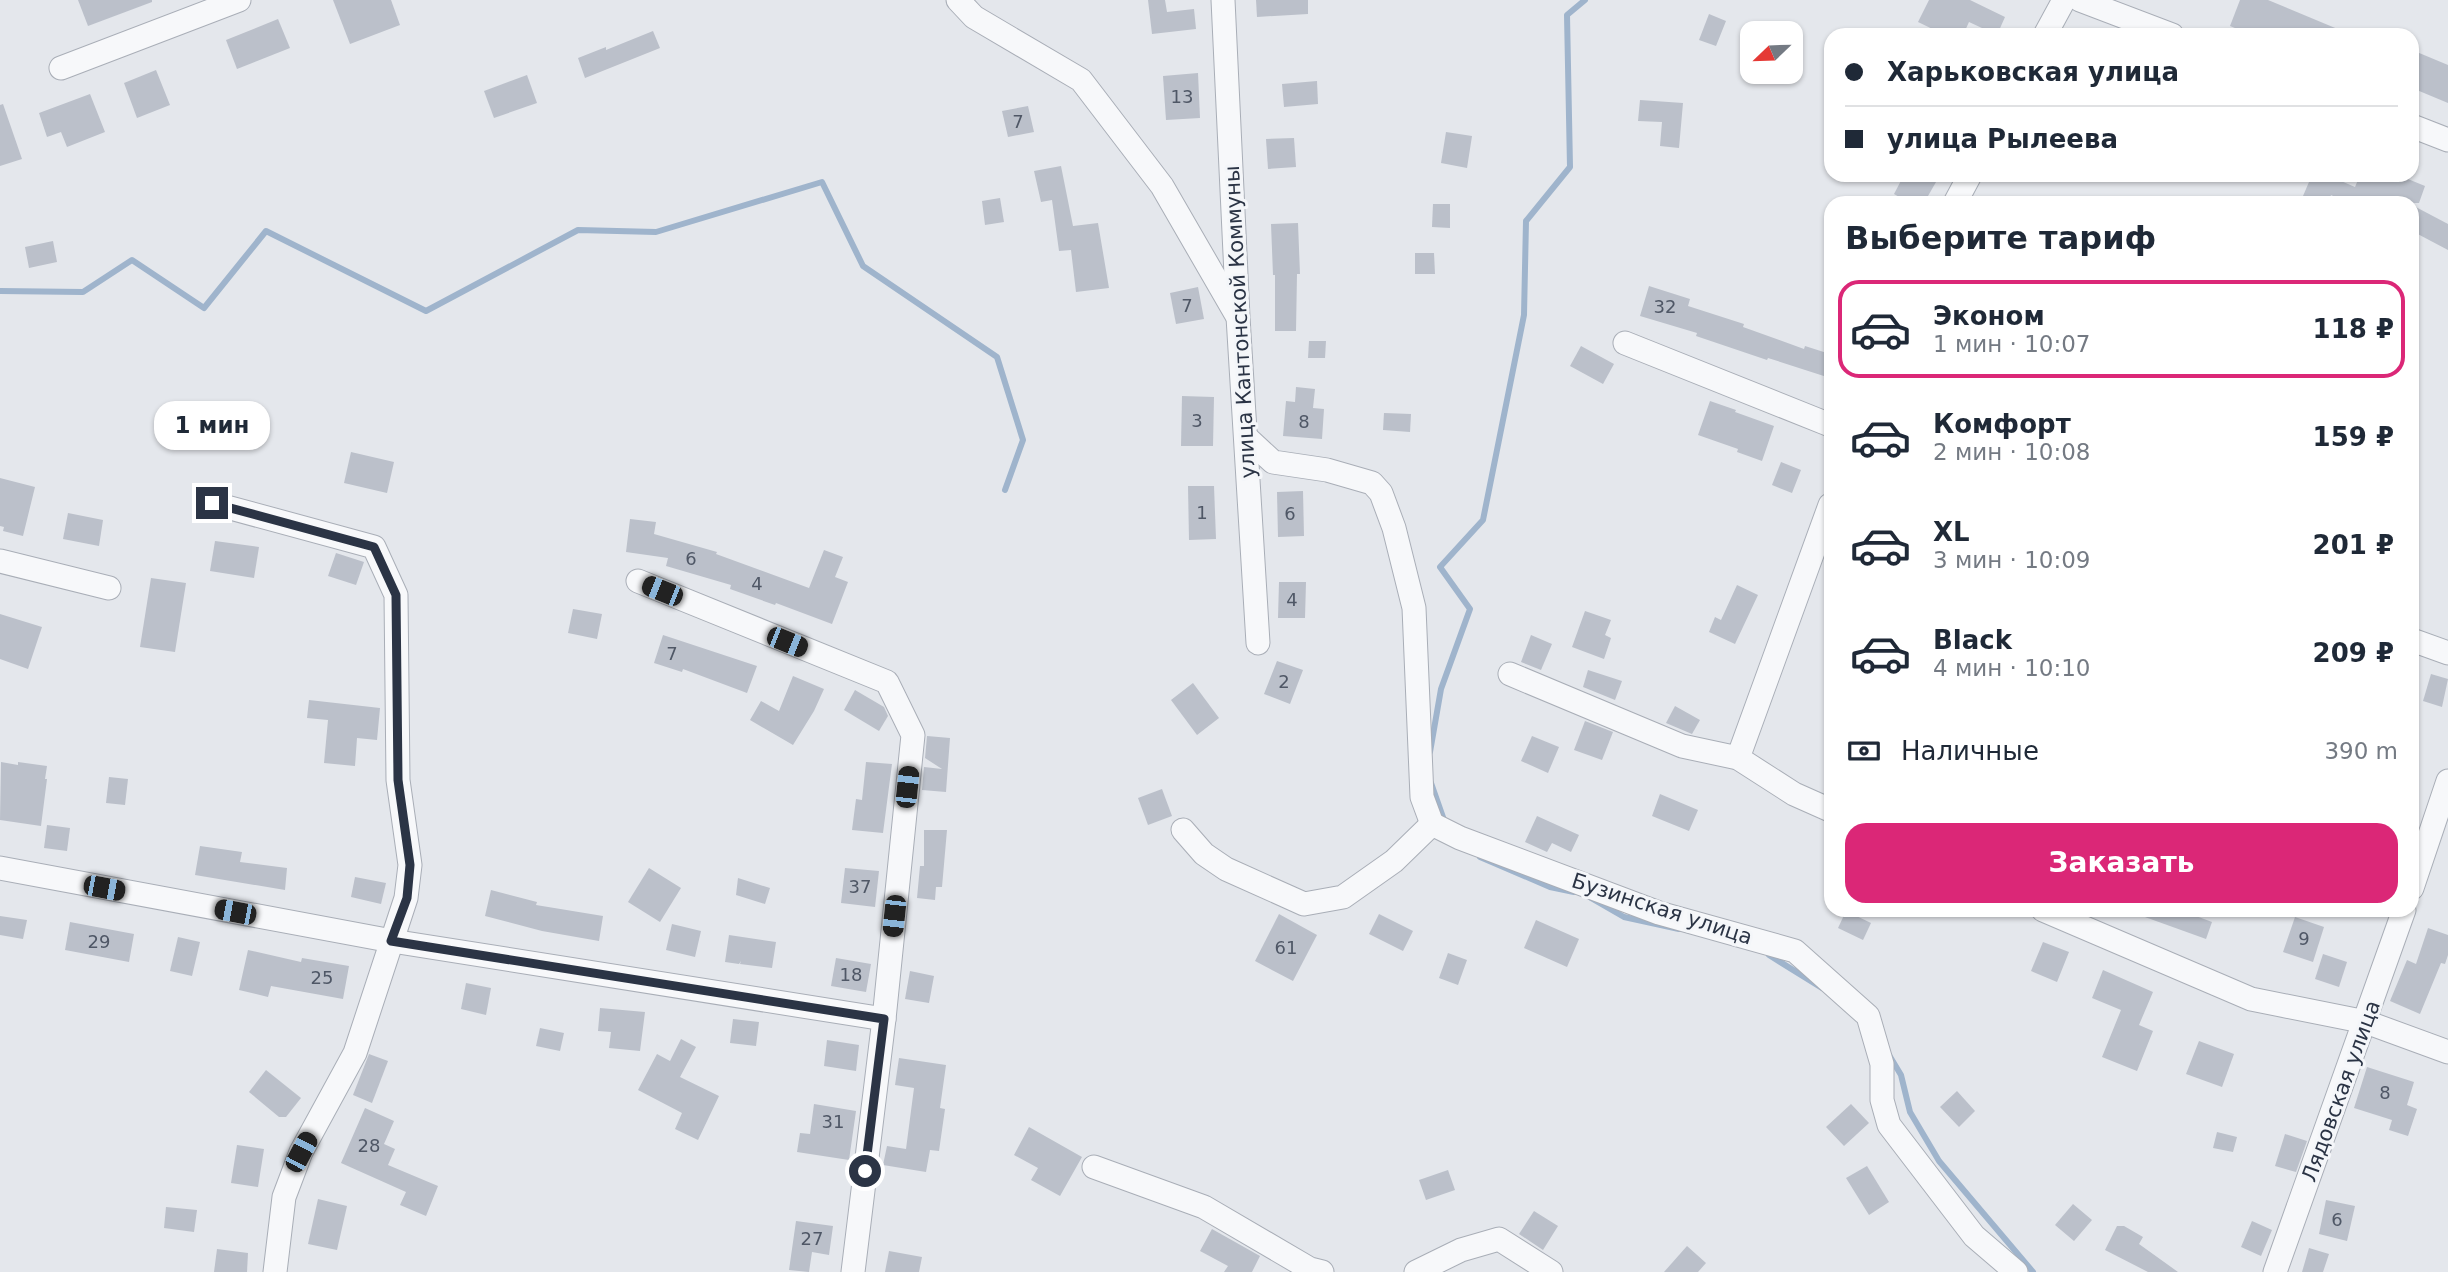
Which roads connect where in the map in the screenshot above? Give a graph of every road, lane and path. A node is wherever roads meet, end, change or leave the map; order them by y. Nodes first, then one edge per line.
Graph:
1 (239, 0) edge
2 (958, 0) edge
3 (1223, 0) edge
4 (2064, 0) edge
5 (2080, 0) edge
6 (2049, 28) edge
7 (2154, 28) edge
8 (61, 68) dead end
9 (2419, 129) edge
10 (2448, 140) edge
11 (1238, 317) junction
12 (1625, 343) dead end
13 (1824, 423) edge
14 (1247, 438) junction
15 (212, 503) dead end
16 (1824, 522) edge
17 (0, 561) edge
18 (638, 581) dead end
19 (109, 588) dead end
20 (1258, 643) dead end
21 (2419, 643) edge
22 (2448, 653) edge
23 (1510, 674) dead end
24 (1738, 758) junction
25 (2448, 781) edge
26 (1824, 807) edge
27 (1432, 824) junction
28 (1183, 830) dead end
29 (2419, 867) edge
30 (0, 868) edge
31 (2059, 917) edge
32 (2402, 917) edge
33 (391, 941) junction
34 (884, 1019) junction
35 (2366, 1022) junction
36 (2448, 1052) edge
37 (1094, 1167) dead end
38 (275, 1272) edge
39 (853, 1272) edge
40 (1322, 1272) edge
41 (1416, 1272) edge
42 (1551, 1272) edge
43 (2016, 1272) edge
44 (2276, 1272) edge

1 - 8 street
2 - 11 street
3 - 11 street, улица Кантонской Коммуны
4 - 6 street
5 - 7 street
9 - 10 street
11 - 14 street, улица Кантонской Коммуны
12 - 13 street
14 - 20 street, улица Кантонской Коммуны
14 - 27 street
15 - 33 street
16 - 24 street
17 - 19 street
18 - 34 street
21 - 22 street
23 - 24 street
24 - 26 street
25 - 29 street
27 - 28 street
27 - 43 street, Бузинская улица
30 - 33 street
31 - 35 street
32 - 35 street, Лядовская улица
33 - 34 street
33 - 38 street
34 - 39 street
35 - 36 street
35 - 44 street, Лядовская улица
37 - 40 street
41 - 42 street

